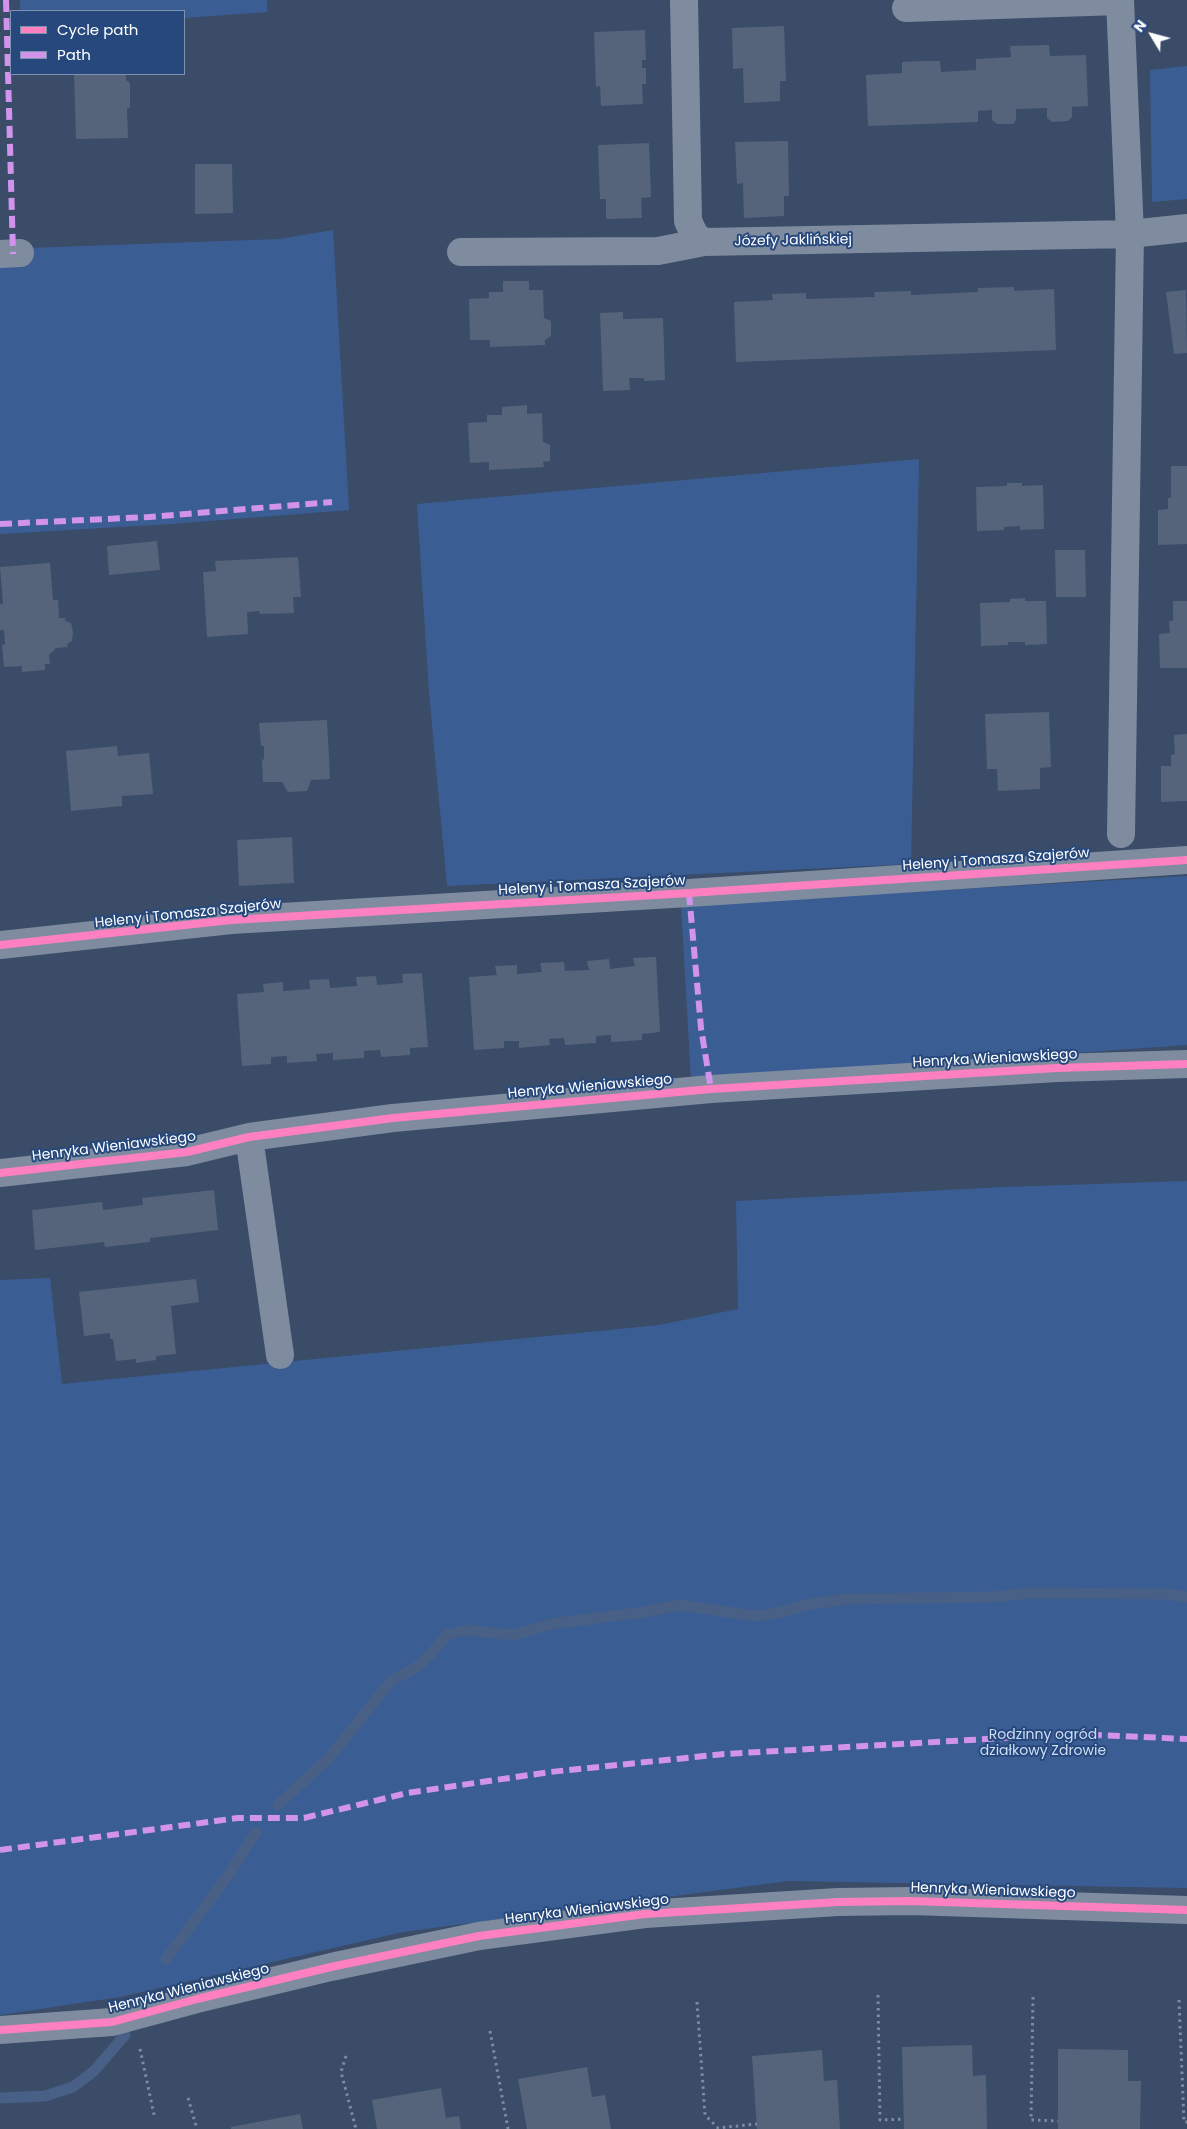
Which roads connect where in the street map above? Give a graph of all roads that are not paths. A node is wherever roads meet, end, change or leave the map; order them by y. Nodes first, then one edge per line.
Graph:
1 (684, 0) edge
2 (1120, 0) edge
3 (906, 8) dead end
4 (1187, 228) edge
5 (1130, 234) junction
6 (704, 242) junction
7 (461, 252) dead end
8 (1121, 834) dead end
9 (1187, 860) edge
10 (0, 945) edge
11 (1187, 1064) edge
12 (250, 1137) junction
13 (0, 1173) edge
14 (280, 1354) dead end
15 (1187, 1910) edge
16 (0, 2030) edge

1 - 6 street
2 - 3 street
2 - 5 street
4 - 5 street, Józefy Jaklińskiej
5 - 6 street, Józefy Jaklińskiej
5 - 8 street
6 - 7 street, Józefy Jaklińskiej
9 - 10 street, Heleny i Tomasza Szajerów
11 - 12 street, Henryka Wieniawskiego
12 - 13 street, Henryka Wieniawskiego
12 - 14 street
15 - 16 street, Henryka Wieniawskiego

